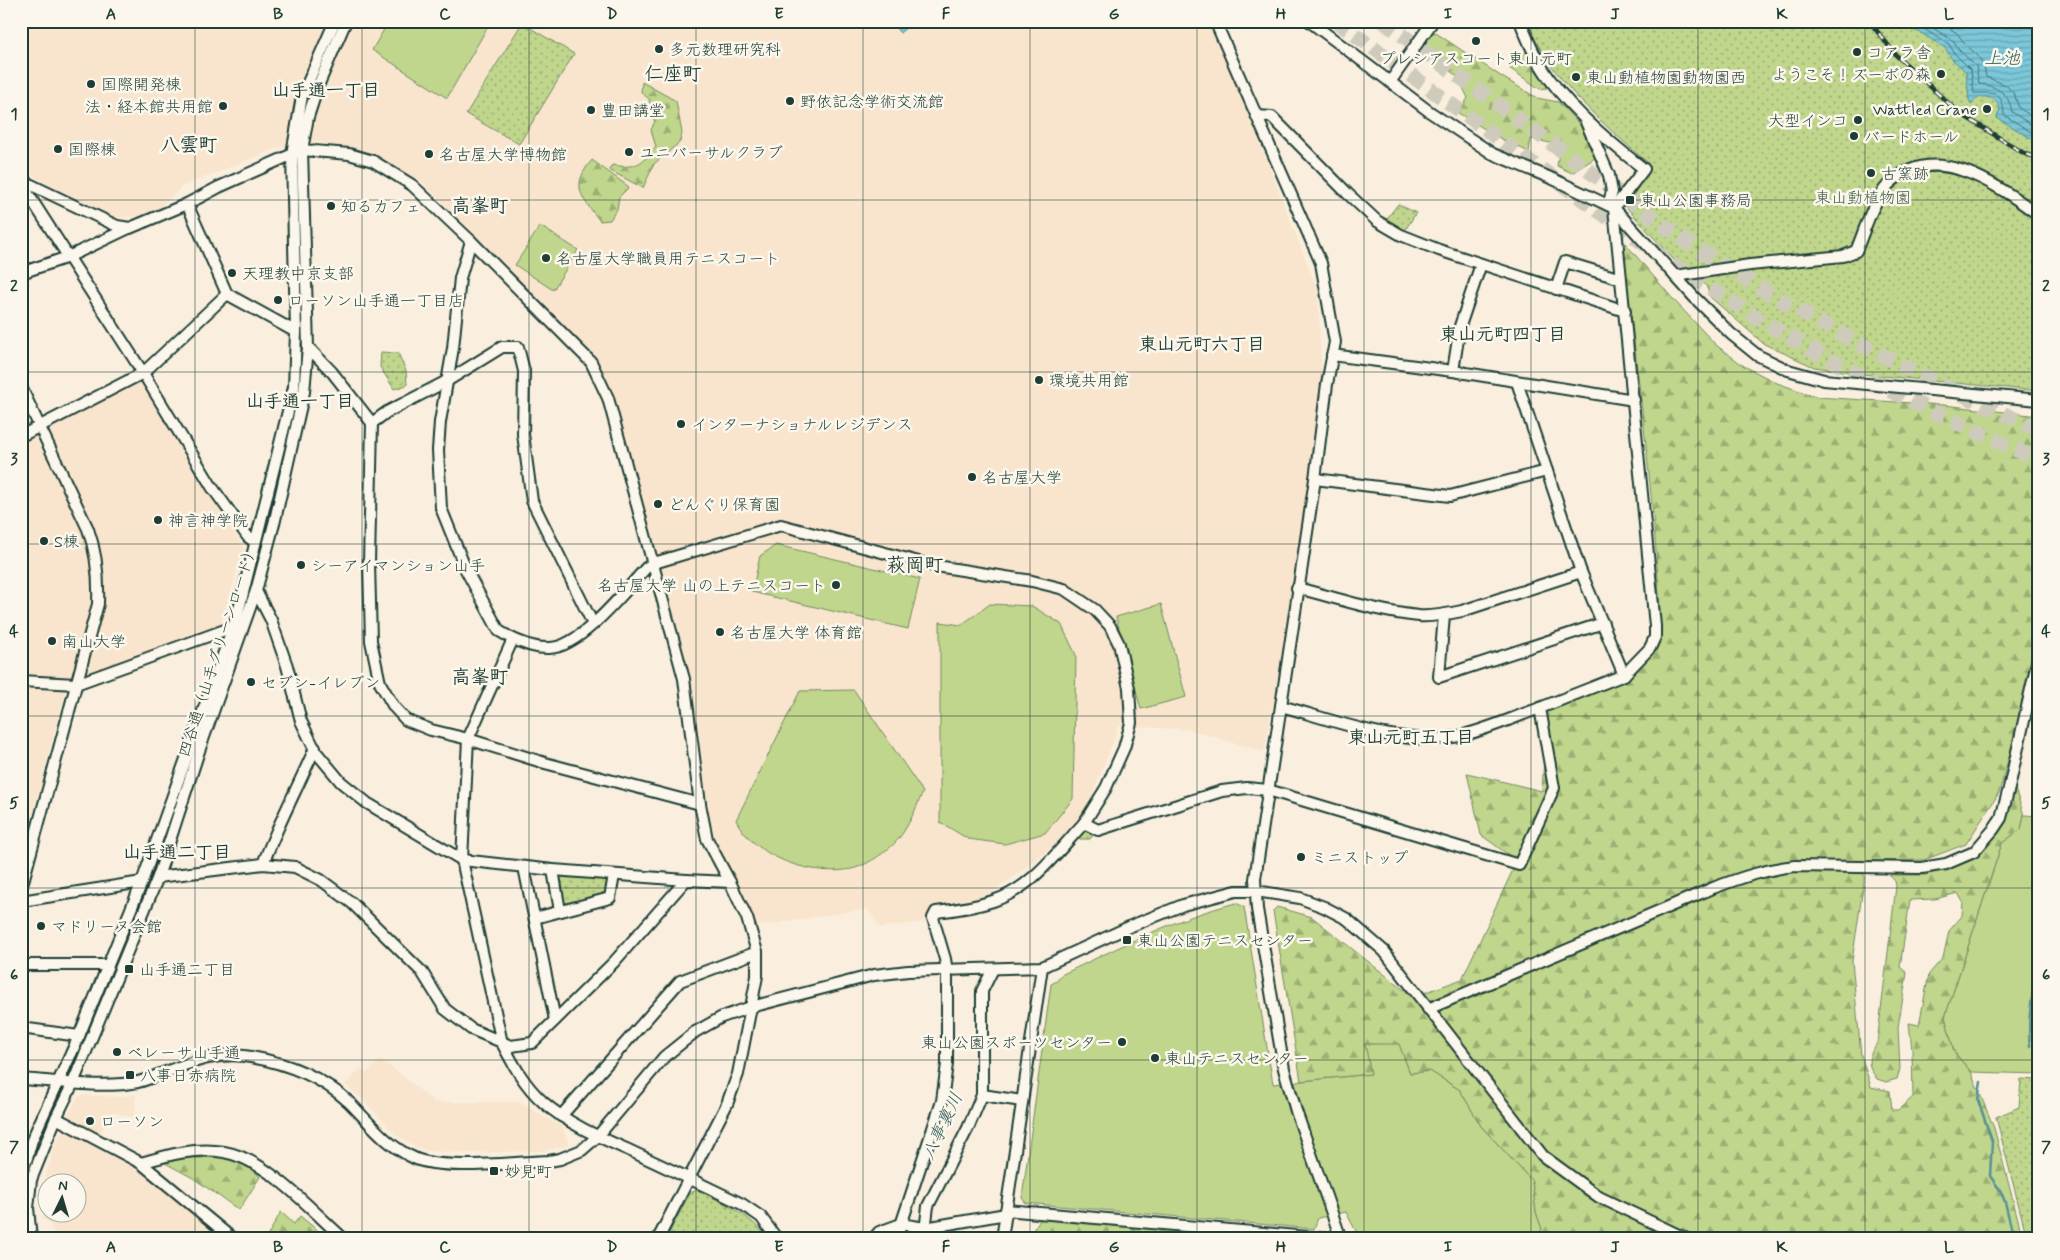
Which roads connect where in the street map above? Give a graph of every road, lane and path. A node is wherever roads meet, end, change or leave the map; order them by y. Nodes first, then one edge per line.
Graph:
1 (335, 21) edge
2 (346, 21) edge
3 (1215, 21) edge
4 (1309, 21) edge
5 (1433, 21) edge
6 (1520, 21) edge
7 (1390, 82) junction
8 (1257, 116) junction
9 (1583, 116) junction
10 (302, 150) junction
11 (292, 154) junction
12 (21, 181) edge
13 (187, 204) junction
14 (1611, 207) junction
15 (2039, 215) edge
16 (130, 228) junction
17 (471, 241) junction
18 (68, 257) junction
19 (1481, 264) junction
20 (21, 273) edge
21 (1675, 276) junction
22 (1621, 279) junction
23 (1556, 290) junction
24 (227, 294) junction
25 (1624, 311) junction
26 (296, 332) junction
27 (308, 347) junction
28 (1332, 355) junction
29 (1453, 371) junction
30 (143, 372) junction
31 (446, 381) junction
32 (1517, 382) junction
33 (21, 387) edge
34 (1634, 400) junction
35 (2039, 400) edge
36 (372, 423) junction
37 (40, 427) junction
38 (21, 436) edge
39 (1547, 471) junction
40 (1315, 479) junction
41 (255, 542) junction
42 (654, 563) junction
43 (1581, 572) junction
44 (1297, 588) junction
45 (256, 591) junction
46 (1444, 615) junction
47 (1603, 623) junction
48 (593, 624) junction
49 (233, 627) junction
50 (513, 639) junction
51 (2039, 655) edge
52 (1624, 675) junction
53 (21, 681) edge
54 (76, 684) junction
55 (1281, 706) junction
56 (1540, 708) junction
57 (468, 739) junction
58 (315, 748) junction
59 (1268, 790) junction
60 (700, 804) junction
61 (1084, 823) junction
62 (462, 860) junction
63 (263, 864) junction
64 (524, 867) junction
65 (553, 870) junction
66 (614, 875) junction
67 (158, 877) junction
68 (686, 880) junction
69 (142, 882) junction
70 (730, 882) junction
71 (21, 888) edge
72 (1256, 891) junction
73 (21, 901) edge
74 (560, 911) junction
75 (535, 918) junction
76 (756, 952) junction
77 (21, 964) edge
78 (108, 965) junction
79 (1042, 967) junction
80 (993, 969) junction
81 (947, 971) junction
82 (751, 1006) junction
83 (1428, 1009) junction
84 (555, 1020) junction
85 (21, 1028) edge
86 (79, 1036) junction
87 (502, 1042) junction
88 (21, 1079) edge
89 (60, 1081) junction
90 (73, 1083) junction
91 (982, 1095) junction
92 (1022, 1101) junction
93 (561, 1116) junction
94 (56, 1118) junction
95 (598, 1136) junction
96 (141, 1163) junction
97 (690, 1178) junction
98 (21, 1179) edge
99 (1006, 1212) junction
100 (901, 1224) junction
101 (924, 1234) edge
102 (31, 1239) edge
103 (233, 1239) edge
104 (344, 1239) edge
105 (658, 1239) edge
106 (777, 1239) edge
107 (873, 1239) edge
108 (898, 1239) edge
109 (1002, 1239) edge
110 (1330, 1239) edge
111 (1341, 1239) edge
112 (1687, 1239) edge

1 - 11 street
2 - 10 street, 四谷通（山手グリーンロード）
3 - 8 street
4 - 7 street
5 - 7 street
6 - 9 street
7 - 14 street
8 - 19 street
8 - 28 street
9 - 14 street
9 - 14 street
10 - 11 street
10 - 17 street
10 - 27 street, 四谷通（山手グリーンロード）
11 - 13 street
11 - 26 street
12 - 16 street
12 - 18 street
13 - 16 street
13 - 24 street
14 - 21 street
14 - 22 street
15 - 21 street
16 - 18 street
17 - 31 street
17 - 42 street
18 - 20 street
18 - 30 street
19 - 23 street
19 - 29 street
21 - 35 street
22 - 23 street
22 - 25 street
23 - 25 street
24 - 26 street
24 - 30 street
25 - 34 street
26 - 41 street
27 - 36 street
27 - 45 street, 四谷通（山手グリーンロード）
28 - 29 street
28 - 40 street
29 - 32 street
30 - 37 street
30 - 41 street
31 - 36 street
31 - 48 street
31 - 50 street
32 - 34 street
32 - 39 street
33 - 37 street
34 - 52 street
36 - 57 street
37 - 38 street
37 - 54 street
39 - 40 street
39 - 43 street
40 - 44 street
41 - 49 street
42 - 48 street
42 - 60 street
42 - 61 street
43 - 46 street
43 - 47 street
44 - 46 street
44 - 55 street
45 - 58 street
45 - 67 street, 四谷通（山手グリーンロード）
46 - 47 street
47 - 52 street
48 - 50 street
49 - 54 street
49 - 69 street
50 - 57 street
51 - 83 street
52 - 56 street
53 - 54 street
54 - 71 street
55 - 56 street
55 - 59 street
56 - 59 street
57 - 60 street
57 - 62 street
58 - 62 street
58 - 63 street
59 - 61 street
59 - 72 street
60 - 70 street
61 - 81 street
62 - 64 street
62 - 87 street
63 - 67 street
63 - 87 street
64 - 65 street
64 - 75 street
65 - 66 street
65 - 74 street
66 - 68 street
66 - 74 street
67 - 90 street, 四谷通（山手グリーンロード）
68 - 70 street
68 - 84 street
69 - 73 street
69 - 78 street
70 - 76 street
72 - 79 street
72 - 83 street
72 - 111 street
74 - 75 street
75 - 84 street
76 - 82 street
76 - 93 street
77 - 78 street
78 - 86 street
79 - 80 street
79 - 92 street
80 - 81 street
80 - 91 street
81 - 82 street
81 - 100 street
82 - 95 street
82 - 97 street
83 - 112 street
84 - 87 street
85 - 86 street
86 - 89 street
87 - 93 street
88 - 89 street
89 - 90 street
89 - 98 street
90 - 94 street, 四谷通（山手グリーンロード）
90 - 95 street
91 - 92 street
91 - 101 street
92 - 99 street
93 - 95 street
94 - 96 street
94 - 102 street, 四谷通（山手グリーンロード）
95 - 97 street
96 - 103 street
96 - 104 street
97 - 105 street
97 - 106 street
99 - 101 street
99 - 109 street
99 - 110 street
100 - 101 street
100 - 107 street
100 - 108 street

